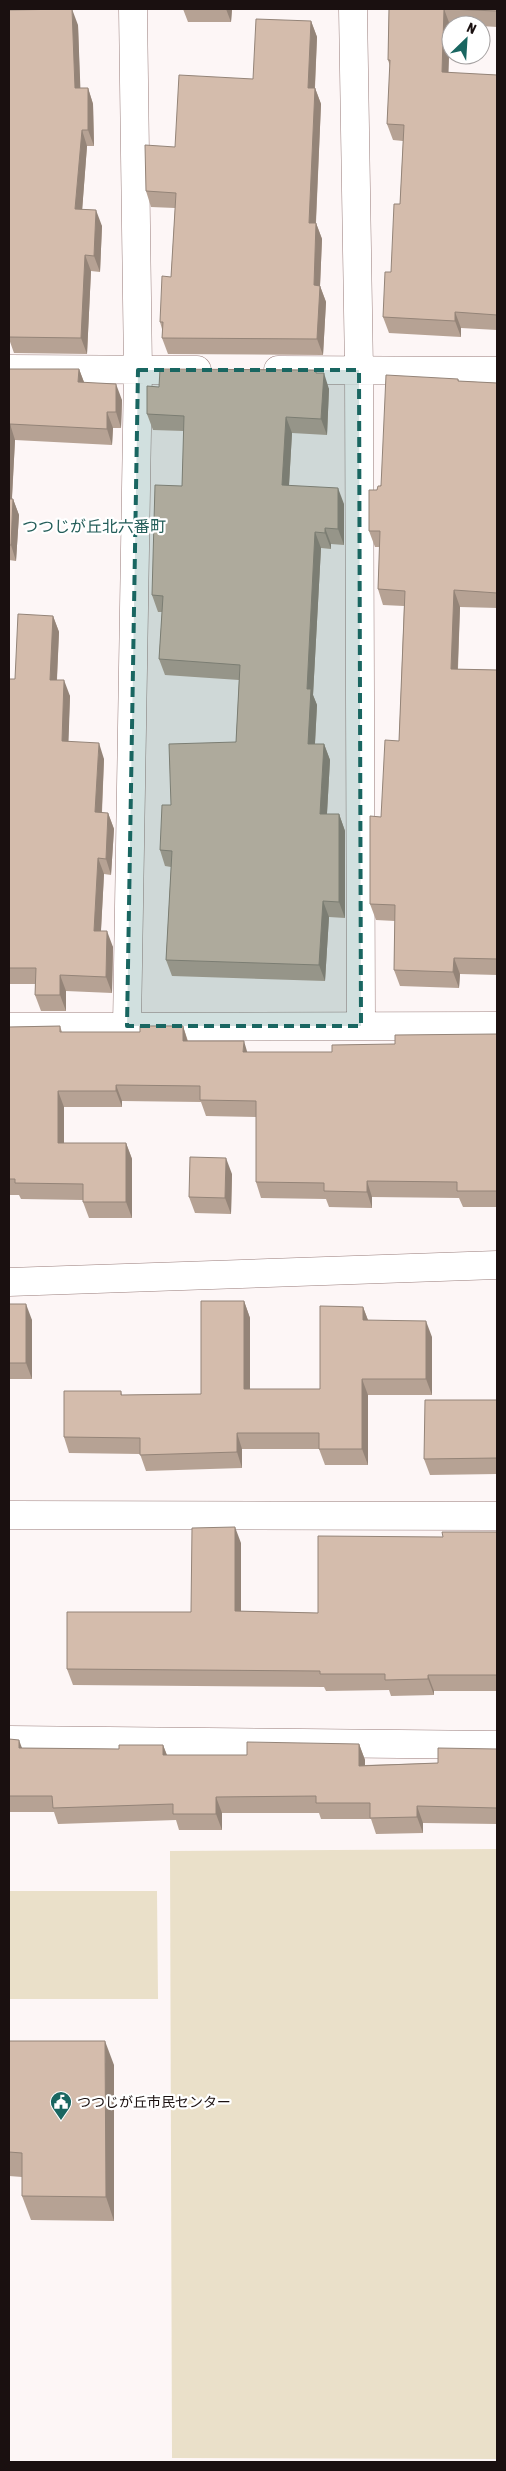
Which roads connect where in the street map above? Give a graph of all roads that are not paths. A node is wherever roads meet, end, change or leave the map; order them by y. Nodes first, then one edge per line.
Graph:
1 (133, 9) edge
2 (353, 9) edge
3 (9, 369) edge
4 (138, 370) junction
5 (224, 370) edge
6 (253, 370) edge
7 (359, 370) junction
8 (497, 371) edge
9 (127, 1026) junction
10 (361, 1026) junction
11 (497, 1026) edge
12 (9, 1027) edge
13 (497, 1265) edge
14 (9, 1282) edge
15 (9, 1515) edge
16 (497, 1516) edge
17 (9, 1740) edge
18 (497, 1744) edge

1 - 4 street
2 - 7 street
3 - 4 street
4 - 5 street
4 - 9 street
6 - 7 street
7 - 8 street
7 - 10 street
9 - 10 street
9 - 12 street
10 - 11 street
13 - 14 street
15 - 16 street
17 - 18 street

